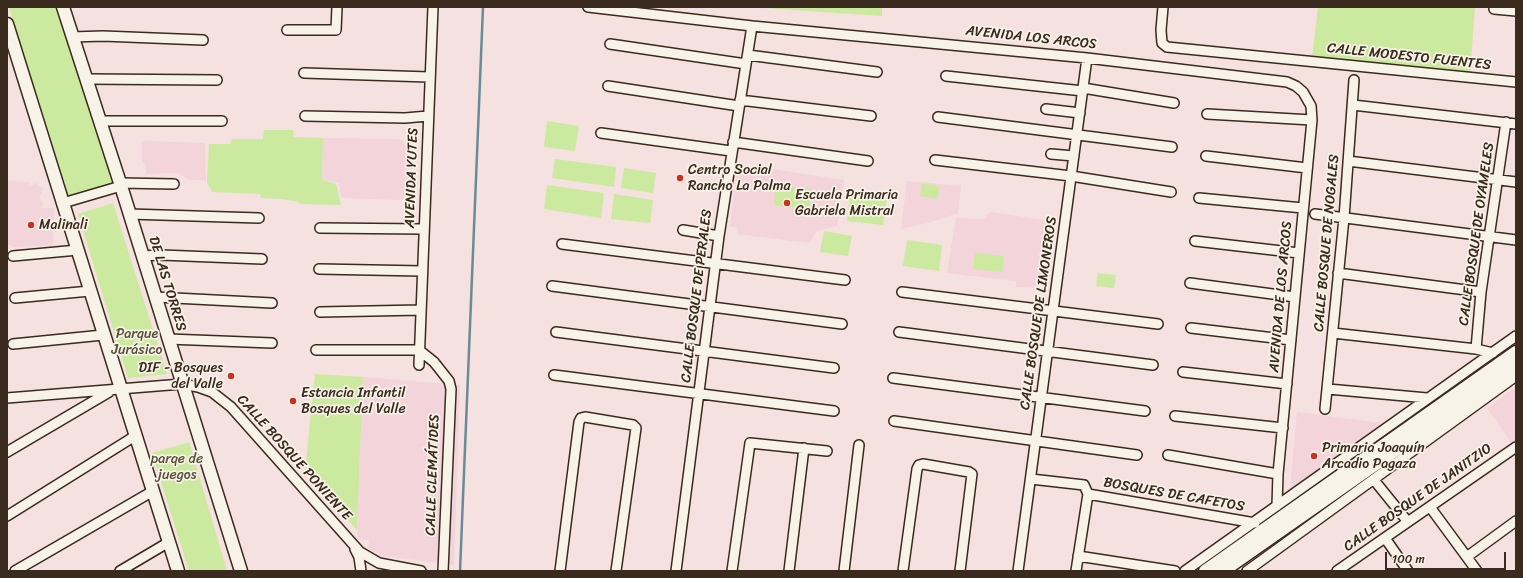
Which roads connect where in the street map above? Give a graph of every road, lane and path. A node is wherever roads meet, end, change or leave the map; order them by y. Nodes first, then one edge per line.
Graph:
1 (63, 7) edge
2 (337, 7) edge
3 (432, 7) edge
4 (588, 7) edge
5 (1163, 7) edge
6 (1494, 9) dead end
7 (1516, 11) edge
8 (7, 24) edge
9 (752, 26) junction
10 (287, 30) dead end
11 (72, 37) junction
12 (203, 40) dead end
13 (610, 44) dead end
14 (1087, 58) junction
15 (747, 59) junction
16 (877, 72) dead end
17 (304, 73) dead end
18 (946, 76) dead end
19 (429, 77) junction
20 (86, 79) junction
21 (217, 80) dead end
22 (1354, 80) dead end
23 (1516, 82) edge
24 (608, 86) dead end
25 (1083, 89) junction
26 (1303, 92) joint
27 (740, 103) junction
28 (1174, 103) dead end
29 (1353, 105) junction
30 (1046, 109) dead end
31 (1080, 113) junction
32 (1207, 114) dead end
33 (305, 116) dead end
34 (428, 116) junction
35 (871, 116) dead end
36 (938, 117) dead end
37 (1312, 120) junction
38 (100, 121) junction
39 (222, 121) dead end
40 (1506, 122) junction
41 (1516, 124) edge
42 (601, 133) dead end
43 (1077, 133) junction
44 (732, 146) junction
45 (1172, 147) dead end
46 (1052, 154) dead end
47 (1074, 156) junction
48 (1206, 156) dead end
49 (935, 160) dead end
50 (868, 161) dead end
51 (1348, 161) junction
52 (1307, 168) junction
53 (1071, 176) junction
54 (1498, 180) junction
55 (1516, 182) edge
56 (120, 184) junction
57 (174, 184) dead end
58 (1171, 192) dead end
59 (1199, 198) dead end
60 (64, 203) junction
61 (1303, 208) junction
62 (130, 214) junction
63 (1315, 214) dead end
64 (260, 218) dead end
65 (1344, 218) junction
66 (320, 228) dead end
67 (424, 229) junction
68 (683, 230) dead end
69 (719, 236) junction
70 (1489, 237) junction
71 (1516, 240) edge
72 (1195, 241) dead end
73 (562, 244) dead end
74 (78, 250) junction
75 (1299, 253) junction
76 (13, 256) dead end
77 (142, 256) junction
78 (262, 259) dead end
79 (715, 263) junction
80 (319, 269) dead end
81 (422, 271) junction
82 (1338, 273) junction
83 (845, 280) dead end
84 (1190, 283) dead end
85 (552, 286) dead end
86 (90, 291) junction
87 (902, 292) dead end
88 (1481, 292) junction
89 (155, 297) junction
90 (1295, 297) junction
91 (14, 298) dead end
92 (272, 303) dead end
93 (710, 306) junction
94 (421, 310) junction
95 (1053, 311) junction
96 (320, 312) dead end
97 (842, 324) dead end
98 (1158, 324) dead end
99 (1191, 328) dead end
100 (556, 332) dead end
101 (899, 332) dead end
102 (1333, 333) junction
103 (104, 335) junction
104 (1516, 336) edge
105 (168, 339) junction
106 (1291, 340) junction
107 (272, 343) dead end
108 (13, 344) dead end
109 (1476, 349) junction
110 (316, 350) dead end
111 (419, 350) junction
112 (704, 351) junction
113 (1048, 352) junction
114 (1516, 352) edge
115 (1493, 353) junction
116 (419, 365) dead end
117 (1153, 366) dead end
118 (1516, 366) edge
119 (834, 368) dead end
120 (1183, 372) dead end
121 (554, 375) dead end
122 (1516, 376) edge
123 (893, 378) dead end
124 (182, 384) junction
125 (1287, 384) junction
126 (1328, 388) junction
127 (116, 390) junction
128 (699, 394) junction
129 (1041, 397) junction
130 (7, 398) edge
131 (1427, 398) junction
132 (1325, 409) dead end
133 (1145, 411) dead end
134 (834, 412) dead end
135 (1175, 416) dead end
136 (894, 421) dead end
137 (1282, 428) junction
138 (135, 436) junction
139 (1036, 441) junction
140 (859, 445) dead end
141 (1516, 447) edge
142 (804, 448) junction
143 (827, 451) dead end
144 (7, 452) edge
145 (1137, 455) dead end
146 (1168, 455) dead end
147 (1278, 474) junction
148 (1031, 479) junction
149 (1374, 480) junction
150 (153, 491) junction
151 (1088, 494) junction
152 (1277, 506) junction
153 (1430, 507) junction
154 (7, 516) edge
155 (1516, 521) edge
156 (1408, 522) junction
157 (1255, 523) junction
158 (1385, 538) junction
159 (169, 542) junction
160 (352, 542) junction
161 (1078, 556) junction
162 (1468, 556) junction
163 (16, 571) edge
164 (120, 571) edge
165 (178, 571) edge
166 (241, 571) edge
167 (361, 571) edge
168 (421, 571) edge
169 (443, 571) edge
170 (560, 571) edge
171 (616, 571) edge
172 (676, 571) edge
173 (732, 571) edge
174 (789, 571) edge
175 (844, 571) edge
176 (903, 571) edge
177 (960, 571) edge
178 (1018, 571) edge
179 (1076, 571) edge
180 (1175, 571) edge
181 (1185, 571) edge
182 (1205, 571) edge
183 (1223, 571) edge
184 (1246, 571) edge
185 (1337, 571) edge
186 (1408, 571) edge
187 (1477, 571) edge

1 - 11 main road, DE LAS TORRES
2 - 10 street
3 - 19 street, AVENIDA YUTES
4 - 9 street, AVENIDA LOS ARCOS
5 - 23 street, CALLE MODESTO FUENTES
6 - 7 street
8 - 60 main road
9 - 14 street, AVENIDA LOS ARCOS
9 - 15 street, CALLE BOSQUE DE PERALES
11 - 12 street
11 - 20 main road, DE LAS TORRES
13 - 15 street
14 - 25 street, CALLE BOSQUE DE LIMONEROS
14 - 26 street, AVENIDA LOS ARCOS
15 - 16 street
15 - 27 street, CALLE BOSQUE DE PERALES
17 - 19 street
18 - 25 street
19 - 34 street, AVENIDA YUTES
20 - 21 street
20 - 38 main road, DE LAS TORRES
22 - 29 street, CALLE BOSQUE DE NOGALES
24 - 27 street
25 - 28 street
25 - 31 street, CALLE BOSQUE DE LIMONEROS
26 - 37 street, AVENIDA DE LOS ARCOS
27 - 35 street
27 - 44 street, CALLE BOSQUE DE PERALES
29 - 40 street
29 - 51 street, CALLE BOSQUE DE NOGALES
30 - 31 street
31 - 43 street, CALLE BOSQUE DE LIMONEROS
32 - 37 street
33 - 34 street
34 - 67 street, AVENIDA YUTES
36 - 43 street
37 - 52 street, AVENIDA DE LOS ARCOS
38 - 39 street
38 - 56 main road, DE LAS TORRES
40 - 41 street
40 - 54 street, CALLE BOSQUE DE OYAMELES
42 - 44 street
43 - 45 street
43 - 47 street, CALLE BOSQUE DE LIMONEROS
44 - 50 street
44 - 69 street, CALLE BOSQUE DE PERALES
46 - 47 street
47 - 53 street, CALLE BOSQUE DE LIMONEROS
48 - 52 street
49 - 53 street
51 - 54 street
51 - 65 street, CALLE BOSQUE DE NOGALES
52 - 61 street, AVENIDA DE LOS ARCOS
53 - 58 street
53 - 95 street, CALLE BOSQUE DE LIMONEROS
54 - 55 street
54 - 70 street, CALLE BOSQUE DE OYAMELES
56 - 57 street
56 - 60 street
56 - 62 main road, DE LAS TORRES
59 - 61 street
60 - 74 main road
61 - 75 street, AVENIDA DE LOS ARCOS
62 - 64 street
62 - 77 main road, DE LAS TORRES
63 - 65 street
65 - 70 street
65 - 82 street, CALLE BOSQUE DE NOGALES
66 - 67 street
67 - 81 street, AVENIDA YUTES
68 - 69 street
69 - 79 street, CALLE BOSQUE DE PERALES
70 - 71 street
70 - 88 street, CALLE BOSQUE DE OYAMELES
72 - 75 street
73 - 79 street
74 - 76 street
74 - 86 main road
75 - 90 street, AVENIDA DE LOS ARCOS
77 - 78 street
77 - 89 main road, DE LAS TORRES
79 - 83 street
79 - 93 street, CALLE BOSQUE DE PERALES
80 - 81 street
81 - 94 street, AVENIDA YUTES
82 - 88 street
82 - 102 street, CALLE BOSQUE DE NOGALES
84 - 90 street
85 - 93 street
86 - 91 street
86 - 103 main road
87 - 95 street
88 - 109 street, CALLE BOSQUE DE OYAMELES
89 - 92 street
89 - 105 main road, DE LAS TORRES
90 - 106 street, AVENIDA DE LOS ARCOS
93 - 97 street
93 - 112 street, CALLE BOSQUE DE PERALES
94 - 96 street
94 - 111 street, AVENIDA YUTES
95 - 98 street
95 - 113 street, CALLE BOSQUE DE LIMONEROS
99 - 106 street
100 - 112 street
101 - 113 street
102 - 109 street
102 - 126 street, CALLE BOSQUE DE NOGALES
103 - 108 street
103 - 127 main road
104 - 115 street
105 - 107 street
105 - 124 main road, DE LAS TORRES
106 - 125 street, AVENIDA DE LOS ARCOS
109 - 115 street
110 - 111 street
111 - 116 street, AVENIDA YUTES
111 - 169 street, CALLE CLEMÁTIDES
112 - 119 street
112 - 128 street, CALLE BOSQUE DE PERALES
113 - 117 street
113 - 129 street, CALLE BOSQUE DE LIMONEROS
114 - 182 main road
115 - 131 street
118 - 183 main road
120 - 125 street
121 - 128 street
122 - 149 street
123 - 129 street
124 - 127 street, CALLE BOSQUE PONIENTE
124 - 160 street, CALLE BOSQUE PONIENTE
124 - 166 main road, DE LAS TORRES
125 - 137 street, AVENIDA DE LOS ARCOS
126 - 131 street
126 - 132 street, CALLE BOSQUE DE NOGALES
127 - 130 street, CALLE BOSQUE PONIENTE
127 - 138 main road
127 - 144 street
128 - 134 street
128 - 172 street, CALLE BOSQUE DE PERALES
129 - 133 street
129 - 139 street, CALLE BOSQUE DE LIMONEROS
131 - 152 street
135 - 137 street
136 - 139 street
137 - 147 street, AVENIDA DE LOS ARCOS
138 - 150 main road
138 - 154 street
139 - 145 street
139 - 148 street, CALLE BOSQUE DE LIMONEROS
140 - 175 street
141 - 153 street, CALLE BOSQUE DE JANITZIO
142 - 143 street
142 - 173 street
142 - 174 street
146 - 147 street
147 - 152 street, AVENIDA DE LOS ARCOS
148 - 151 street
148 - 178 street, CALLE BOSQUE DE LIMONEROS
149 - 156 street
149 - 184 street
150 - 159 main road
150 - 163 street
151 - 157 street, BOSQUES DE CAFETOS
151 - 161 street
152 - 157 street
153 - 156 street, CALLE BOSQUE DE JANITZIO
153 - 162 street
155 - 162 street
156 - 158 street, CALLE BOSQUE DE JANITZIO
157 - 181 street
158 - 185 street, CALLE BOSQUE DE JANITZIO
158 - 186 street
159 - 164 street
159 - 165 main road
160 - 167 street
160 - 168 street, CALLE BOSQUE PONIENTE
161 - 179 street
161 - 180 street
162 - 187 street
170 - 171 street
176 - 177 street

